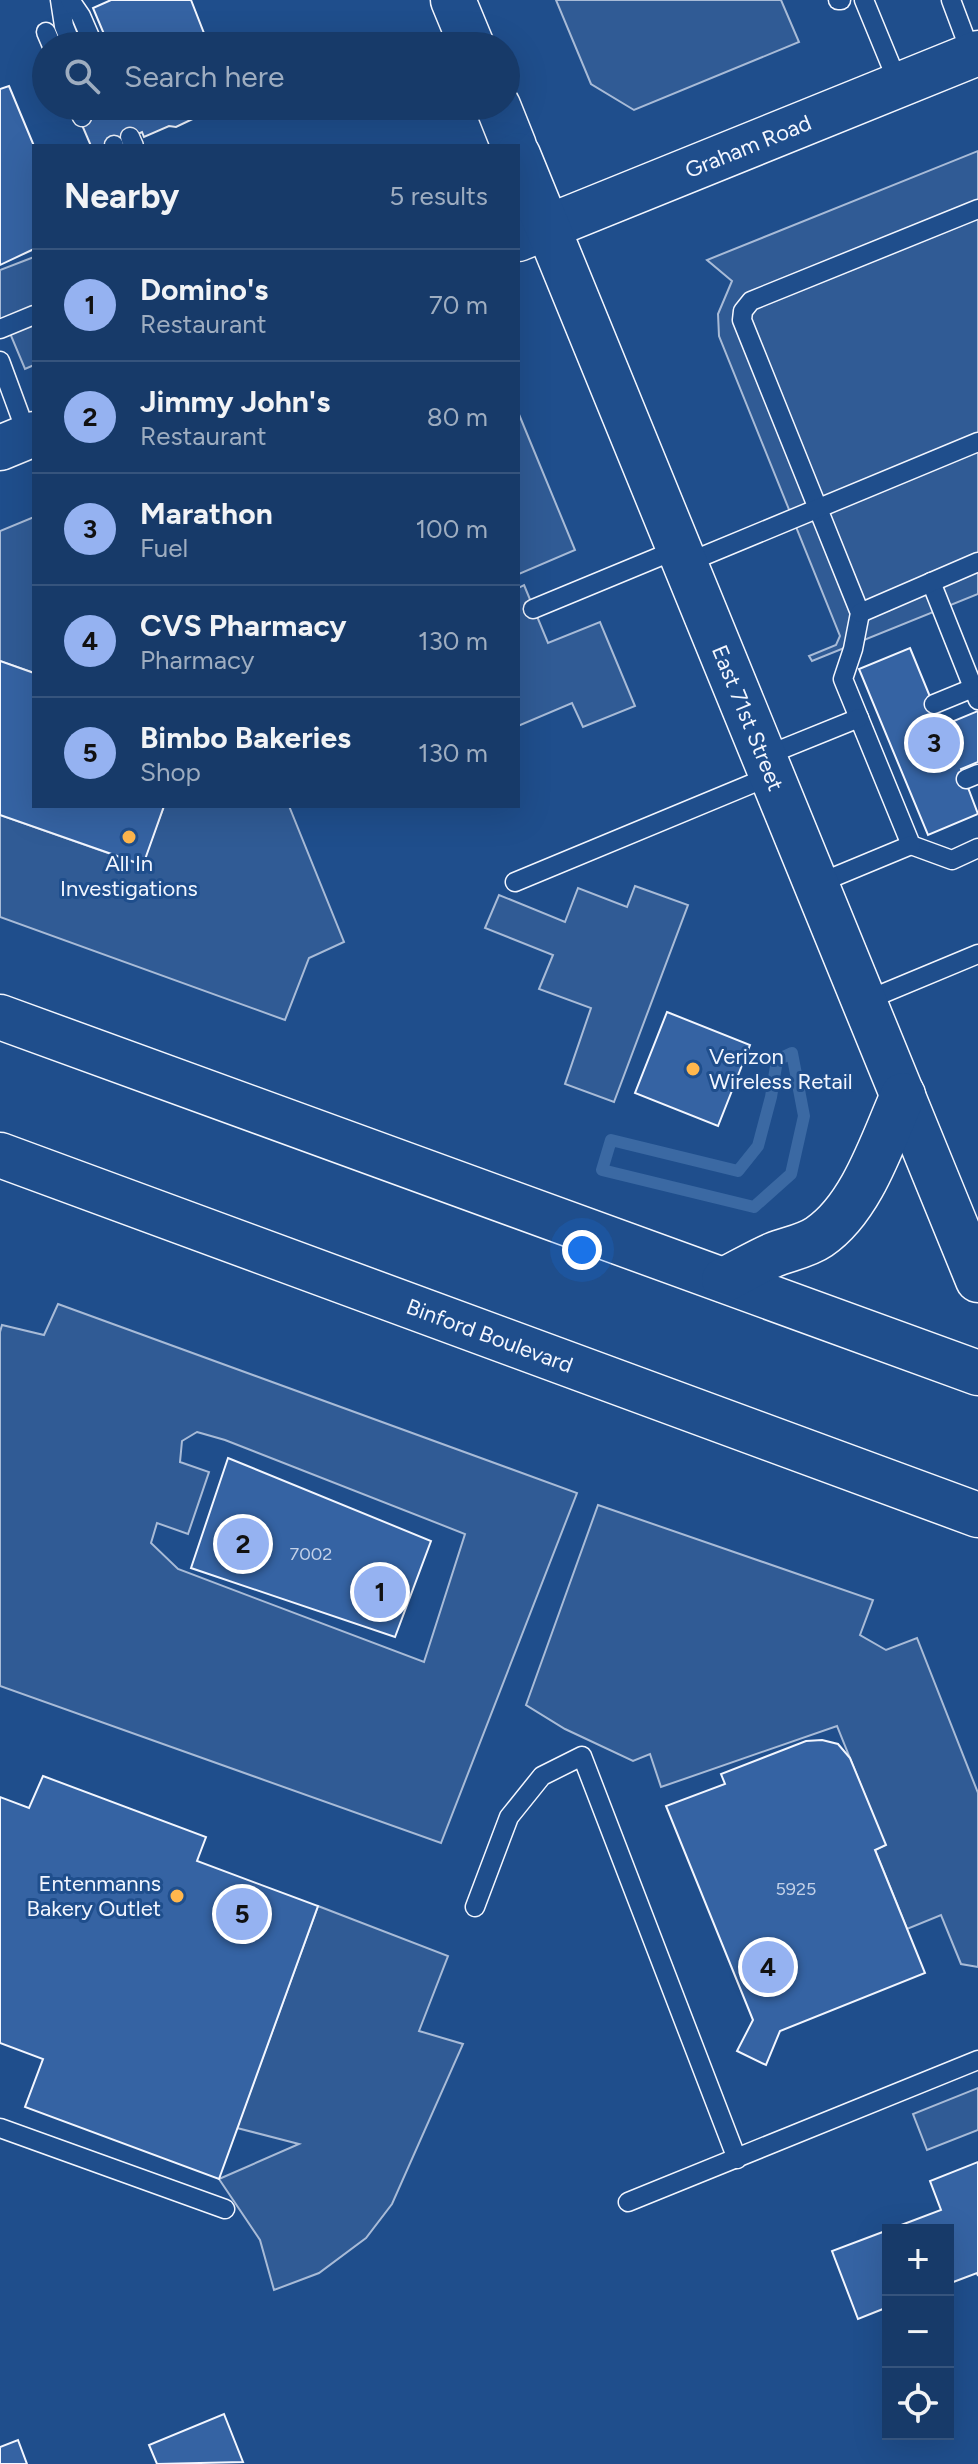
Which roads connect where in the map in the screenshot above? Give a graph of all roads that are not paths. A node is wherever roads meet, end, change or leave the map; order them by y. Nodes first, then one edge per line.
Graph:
1 (60, 0) edge
2 (70, 0) edge
3 (453, 0) edge
4 (864, 0) edge
5 (951, 0) edge
6 (66, 32) edge
7 (88, 32) edge
8 (466, 32) edge
9 (975, 54) edge
10 (899, 85) junction
11 (504, 120) edge
12 (513, 144) edge
13 (520, 165) edge
14 (978, 209) edge
15 (533, 233) edge
16 (32, 316) edge
17 (0, 329) edge
18 (0, 361) edge
19 (21, 439) edge
20 (978, 442) edge
21 (817, 509) junction
22 (681, 556) junction
23 (978, 562) edge
24 (931, 582) junction
25 (533, 609) dead end
26 (860, 613) junction
27 (976, 694) edge
28 (934, 704) dead end
29 (862, 726) junction
30 (883, 726) dead end
31 (769, 766) junction
32 (914, 800) dead end
33 (895, 808) junction
34 (911, 845) junction
35 (978, 848) edge
36 (515, 882) dead end
37 (817, 884) junction
38 (978, 954) edge
39 (865, 1001) junction
40 (0, 1017) edge
41 (903, 1095) junction
42 (0, 1155) edge
43 (724, 1280) junction
44 (978, 1280) edge
45 (978, 1373) edge
46 (978, 1515) edge
47 (475, 1907) dead end
48 (978, 2060) edge
49 (0, 2128) edge
50 (737, 2159) junction
51 (628, 2202) dead end
52 (225, 2209) dead end

1 - 6 lane
2 - 7 lane
3 - 8 main road
4 - 10 lane
5 - 9 lane
9 - 10 main road, Graham Road
10 - 15 main road, Graham Road
11 - 12 main road
13 - 15 main road, East 71st Street
14 - 21 lane
15 - 22 main road, East 71st Street
16 - 17 lane
18 - 19 lane
20 - 21 lane
21 - 22 lane
21 - 26 lane
22 - 25 lane
22 - 31 main road, East 71st Street
23 - 24 lane
24 - 26 lane
24 - 27 lane
26 - 29 lane
27 - 28 lane
29 - 30 lane
29 - 31 lane
29 - 33 lane
31 - 36 lane
31 - 37 main road, East 71st Street
32 - 33 lane
33 - 34 lane
34 - 35 lane
34 - 37 lane
37 - 39 main road, East 71st Street
38 - 39 lane
39 - 41 main road, East 71st Street
40 - 43 main road
41 - 43 main road
41 - 44 main road, East 71st Street
42 - 46 main road, Binford Boulevard
43 - 45 main road
47 - 50 lane
48 - 50 lane
49 - 52 lane
50 - 51 lane

